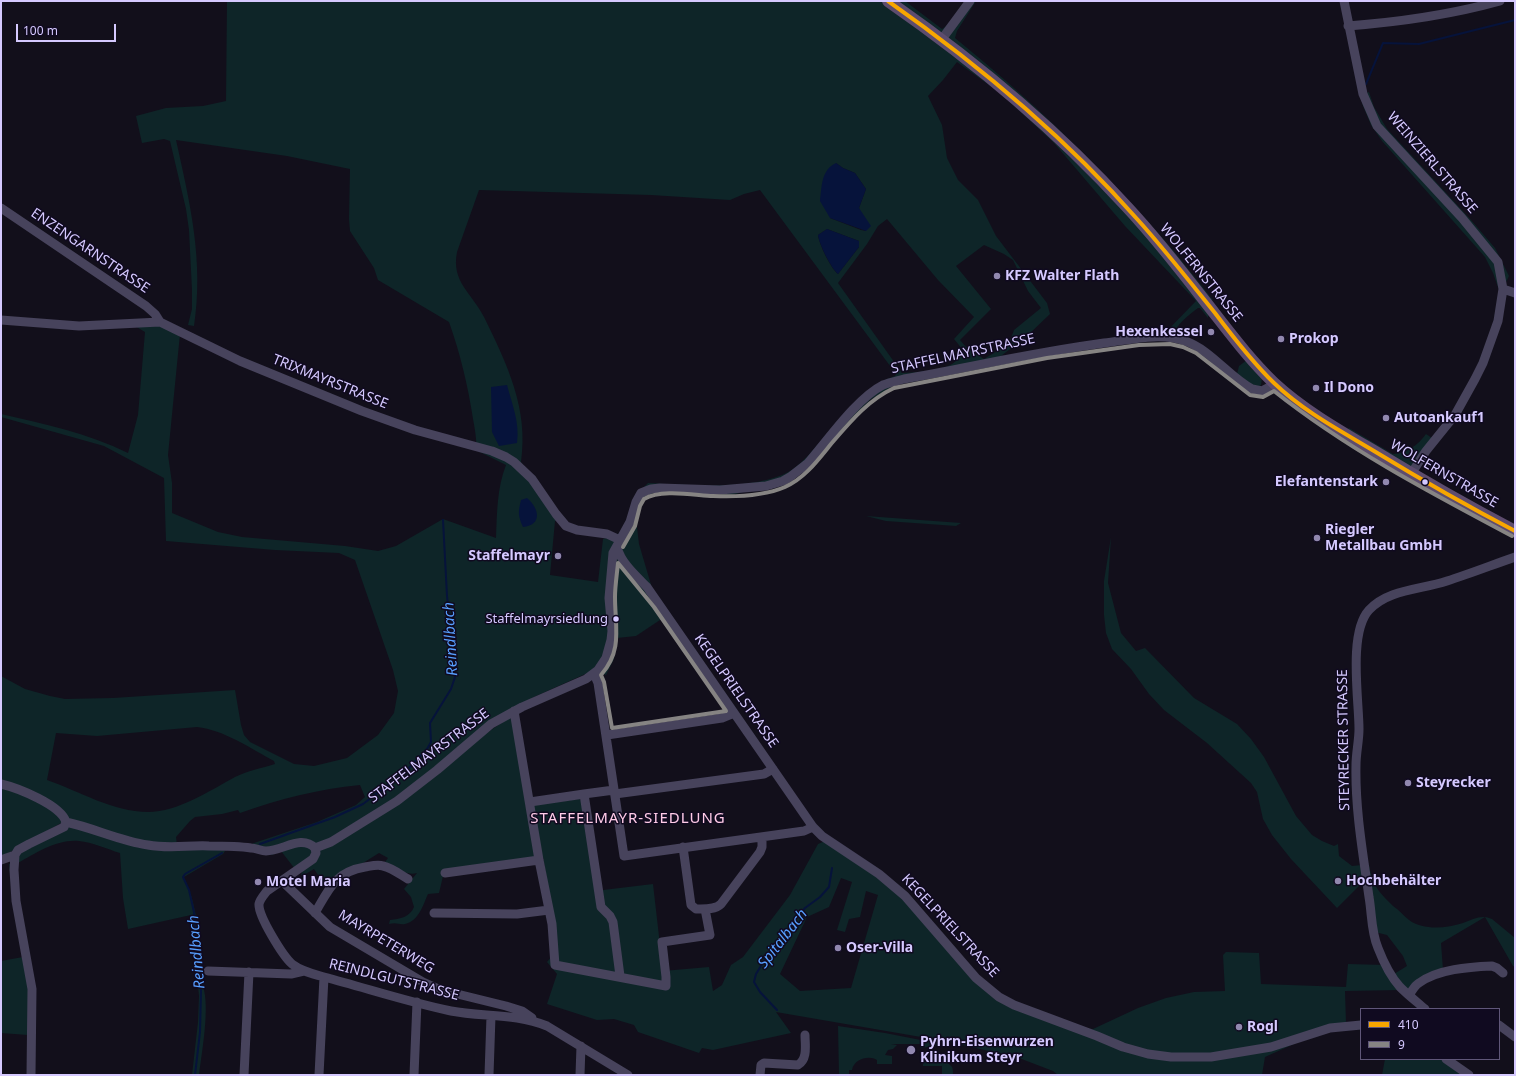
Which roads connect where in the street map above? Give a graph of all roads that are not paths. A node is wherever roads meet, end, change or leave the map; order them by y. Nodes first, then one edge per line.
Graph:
1 (888, 1) edge
2 (970, 1) edge
3 (1344, 1) edge
4 (1500, 1) edge
5 (1348, 26) junction
6 (942, 39) junction
7 (1, 208) edge
8 (1503, 289) junction
9 (1515, 293) edge
10 (1, 320) edge
11 (160, 322) junction
12 (1275, 384) junction
13 (1411, 474) junction
14 (1515, 531) edge
15 (619, 543) junction
16 (1515, 557) edge
17 (629, 569) junction
18 (611, 575) junction
19 (594, 674) junction
20 (514, 711) junction
21 (734, 714) junction
22 (607, 735) junction
23 (773, 770) junction
24 (1, 784) edge
25 (615, 792) junction
26 (584, 794) junction
27 (530, 802) junction
28 (66, 822) junction
29 (813, 827) junction
30 (762, 837) junction
31 (683, 847) junction
32 (315, 848) junction
33 (15, 855) junction
34 (1, 860) edge
35 (539, 860) junction
36 (445, 873) dead end
37 (408, 879) dead end
38 (282, 881) junction
39 (706, 909) junction
40 (549, 910) junction
41 (315, 913) junction
42 (434, 913) dead end
43 (208, 971) dead end
44 (304, 971) junction
45 (249, 972) junction
46 (1504, 973) dead end
47 (620, 976) junction
48 (324, 977) junction
49 (1409, 995) junction
50 (417, 1002) junction
51 (1424, 1008) edge
52 (492, 1016) junction
53 (535, 1021) junction
54 (1360, 1025) edge
55 (1500, 1026) edge
56 (805, 1035) dead end
57 (1515, 1037) edge
58 (581, 1046) junction
59 (1447, 1060) edge
60 (31, 1075) edge
61 (244, 1075) edge
62 (319, 1075) edge
63 (414, 1075) edge
64 (489, 1075) edge
65 (580, 1075) edge
66 (628, 1075) edge
67 (760, 1075) edge
68 (1469, 1075) edge

1 - 6 main road, WOLFERNSTRASSE
2 - 6 street
3 - 5 street, WEINZIERLSTRASSE
4 - 5 street
5 - 8 street, WEINZIERLSTRASSE
6 - 12 main road, WOLFERNSTRASSE
7 - 11 street, ENZENGARNSTRASSE
8 - 9 street
8 - 13 street, WEINZIERLSTRASSE
10 - 11 street, TRIXMAYRSTRASSE
11 - 15 street, TRIXMAYRSTRASSE
12 - 13 main road, WOLFERNSTRASSE
12 - 15 street, STAFFELMAYRSTRASSE
13 - 14 main road, WOLFERNSTRASSE
15 - 17 street, KEGELPRIELSTRASSE
15 - 18 street, STAFFELMAYRSTRASSE
16 - 49 street, STEYRECKER STRASSE
17 - 18 street
17 - 21 street, KEGELPRIELSTRASSE
18 - 19 street, STAFFELMAYRSTRASSE
19 - 20 street, STAFFELMAYRSTRASSE
19 - 22 street
20 - 27 street
20 - 32 street, STAFFELMAYRSTRASSE
21 - 22 street
21 - 23 street, KEGELPRIELSTRASSE
22 - 25 street
23 - 25 street
23 - 29 street, KEGELPRIELSTRASSE
24 - 28 street
25 - 26 street
25 - 31 street
26 - 27 street
26 - 47 street
27 - 35 street
28 - 32 street
28 - 33 street
29 - 30 street
29 - 54 street, KEGELPRIELSTRASSE
30 - 31 street
30 - 39 street
31 - 39 street
32 - 38 street, REINDLGUTSTRASSE
33 - 34 street
33 - 60 street
35 - 36 street
35 - 40 street
37 - 41 street
38 - 41 street, MAYRPETERWEG
38 - 44 street, REINDLGUTSTRASSE
39 - 47 street
40 - 42 street
40 - 47 street
41 - 53 street, MAYRPETERWEG
43 - 45 street
44 - 45 street
44 - 48 street, REINDLGUTSTRASSE
45 - 61 street
46 - 49 street
48 - 50 street, REINDLGUTSTRASSE
48 - 62 street
49 - 51 street, STEYRECKER STRASSE
50 - 52 street, REINDLGUTSTRASSE
50 - 63 street
52 - 53 street, REINDLGUTSTRASSE
52 - 64 street
53 - 58 street, REINDLGUTSTRASSE
55 - 57 street
56 - 67 street
58 - 65 street
58 - 66 street, REINDLGUTSTRASSE
59 - 68 street

